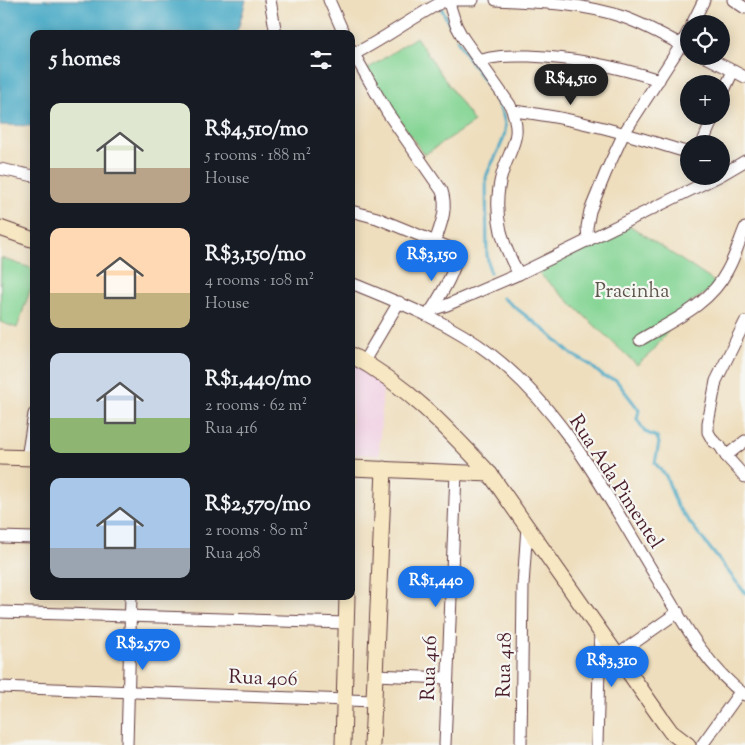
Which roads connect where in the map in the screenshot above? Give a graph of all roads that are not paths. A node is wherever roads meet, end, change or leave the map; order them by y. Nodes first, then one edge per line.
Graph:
1 (270, 0) edge
2 (329, 0) edge
3 (473, 0) edge
4 (496, 0) edge
5 (704, 0) edge
6 (733, 0) edge
7 (447, 1) edge
8 (745, 8) edge
9 (696, 15) edge
10 (275, 30) edge
11 (342, 30) edge
12 (680, 44) edge
13 (355, 51) edge
14 (680, 53) edge
15 (355, 56) edge
16 (479, 60) junction
17 (721, 65) edge
18 (733, 71) junction
19 (745, 77) edge
20 (730, 78) edge
21 (659, 80) junction
22 (513, 111) junction
23 (624, 133) junction
24 (680, 150) edge
25 (745, 162) edge
26 (0, 170) edge
27 (730, 170) edge
28 (30, 175) edge
29 (699, 185) edge
30 (355, 212) edge
31 (0, 228) edge
32 (745, 228) edge
33 (30, 239) edge
34 (588, 240) junction
35 (435, 242) junction
36 (519, 274) junction
37 (355, 281) edge
38 (399, 302) junction
39 (429, 312) junction
40 (744, 326) edge
41 (640, 340) dead end
42 (357, 358) edge
43 (745, 440) edge
44 (726, 456) junction
45 (0, 457) edge
46 (30, 458) edge
47 (355, 468) edge
48 (384, 470) junction
49 (456, 473) junction
50 (490, 474) junction
51 (745, 477) edge
52 (526, 526) junction
53 (0, 537) edge
54 (30, 538) edge
55 (131, 600) edge
56 (347, 600) edge
57 (0, 612) edge
58 (678, 612) junction
59 (131, 616) junction
60 (346, 623) junction
61 (600, 630) junction
62 (617, 655) junction
63 (375, 675) junction
64 (446, 678) junction
65 (0, 687) edge
66 (129, 691) junction
67 (743, 694) edge
68 (344, 699) junction
69 (374, 701) junction
70 (671, 738) edge
71 (127, 745) edge
72 (343, 745) edge
73 (372, 745) edge
74 (445, 745) edge
75 (521, 745) edge
76 (597, 745) edge
77 (688, 745) edge
78 (702, 745) edge

1 - 10 street
2 - 11 street
3 - 7 street
4 - 12 street
5 - 9 street
6 - 8 street
7 - 13 street
7 - 16 street
14 - 21 street
15 - 35 street
16 - 21 street
16 - 22 street
17 - 18 street
18 - 19 street
18 - 20 street
21 - 23 street
22 - 23 street
22 - 36 street
23 - 24 street
23 - 34 street
25 - 27 street
26 - 28 street
29 - 34 street
30 - 35 street
31 - 33 street
32 - 41 street
34 - 36 street
35 - 39 street
36 - 39 street
37 - 38 street, Rua Ada Pimentel
38 - 39 street, Rua Ada Pimentel
38 - 42 street
39 - 58 street, Rua Ada Pimentel
40 - 44 street
42 - 50 street
43 - 44 street
44 - 51 street
45 - 46 street
47 - 48 street
48 - 49 street
48 - 63 street
49 - 50 street
49 - 64 street, Rua 416
50 - 52 street
52 - 61 street
52 - 75 street, Rua 418
53 - 54 street
55 - 59 street
56 - 60 street
57 - 59 street
58 - 62 street
58 - 67 street, Rua Ada Pimentel
59 - 60 street
59 - 66 street
60 - 68 street
61 - 62 street
61 - 76 street
62 - 70 street
63 - 64 street
63 - 69 street
64 - 74 street, Rua 416
65 - 66 street, Rua 406
66 - 68 street, Rua 406
66 - 71 street
67 - 78 street
68 - 69 street, Rua 406
68 - 72 street
69 - 73 street
70 - 77 street

